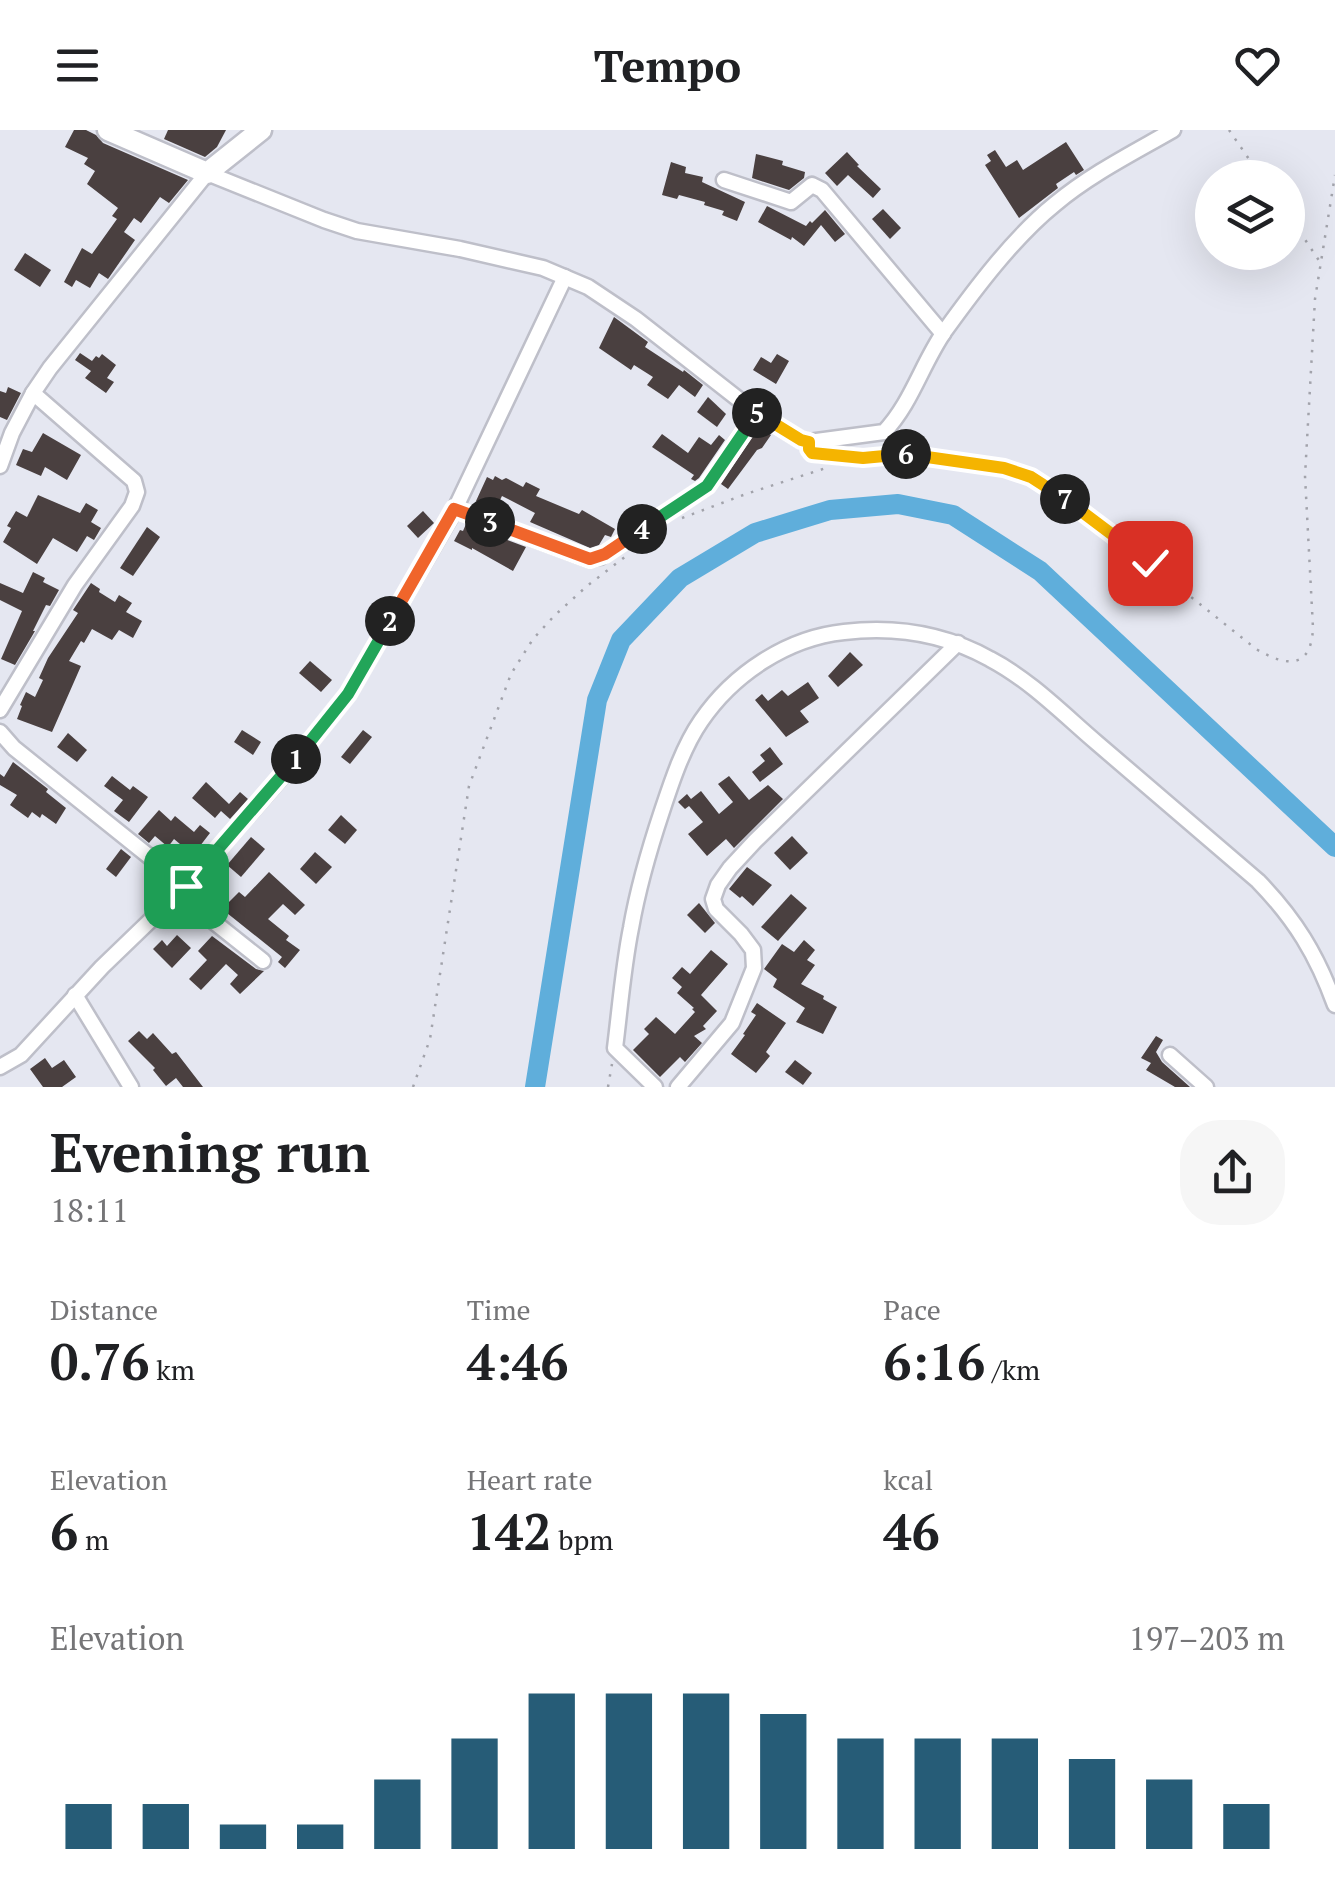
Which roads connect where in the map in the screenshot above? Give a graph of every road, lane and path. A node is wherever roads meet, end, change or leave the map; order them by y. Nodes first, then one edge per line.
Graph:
1 (108, 130) edge
2 (261, 130) edge
3 (1173, 130) edge
4 (1230, 130) edge
5 (1250, 160) edge
6 (208, 172) junction
7 (1335, 175) edge
8 (724, 180) dead end
9 (1305, 239) edge
10 (1321, 263) junction
11 (566, 277) junction
12 (943, 334) junction
13 (33, 392) junction
14 (756, 413) junction
15 (809, 442) junction
16 (863, 458) joint
17 (0, 466) edge
18 (832, 466) dead end
19 (454, 509) junction
20 (680, 519) dead end
21 (642, 544) dead end
22 (958, 643) junction
23 (0, 710) edge
24 (0, 732) edge
25 (183, 890) junction
26 (263, 961) dead end
27 (75, 995) junction
28 (1335, 1005) edge
29 (615, 1048) junction
30 (1170, 1054) dead end
31 (0, 1067) edge
32 (131, 1087) edge
33 (413, 1087) edge
34 (608, 1087) edge
35 (655, 1087) edge
36 (678, 1087) edge
37 (1206, 1087) edge

1 - 6 street
2 - 6 street
3 - 12 street
4 - 5 path
6 - 11 street
6 - 13 street
7 - 10 path
8 - 12 street
9 - 10 path
10 - 16 path
11 - 14 street
11 - 19 street
12 - 15 street
13 - 17 street
13 - 23 street
14 - 15 street
14 - 19 street
15 - 16 street
18 - 20 path
19 - 25 street
21 - 33 path
22 - 28 street
22 - 29 street
22 - 36 street
24 - 25 street
25 - 26 street
25 - 27 street
27 - 31 street
27 - 32 street
29 - 34 path
29 - 35 street
30 - 37 street

